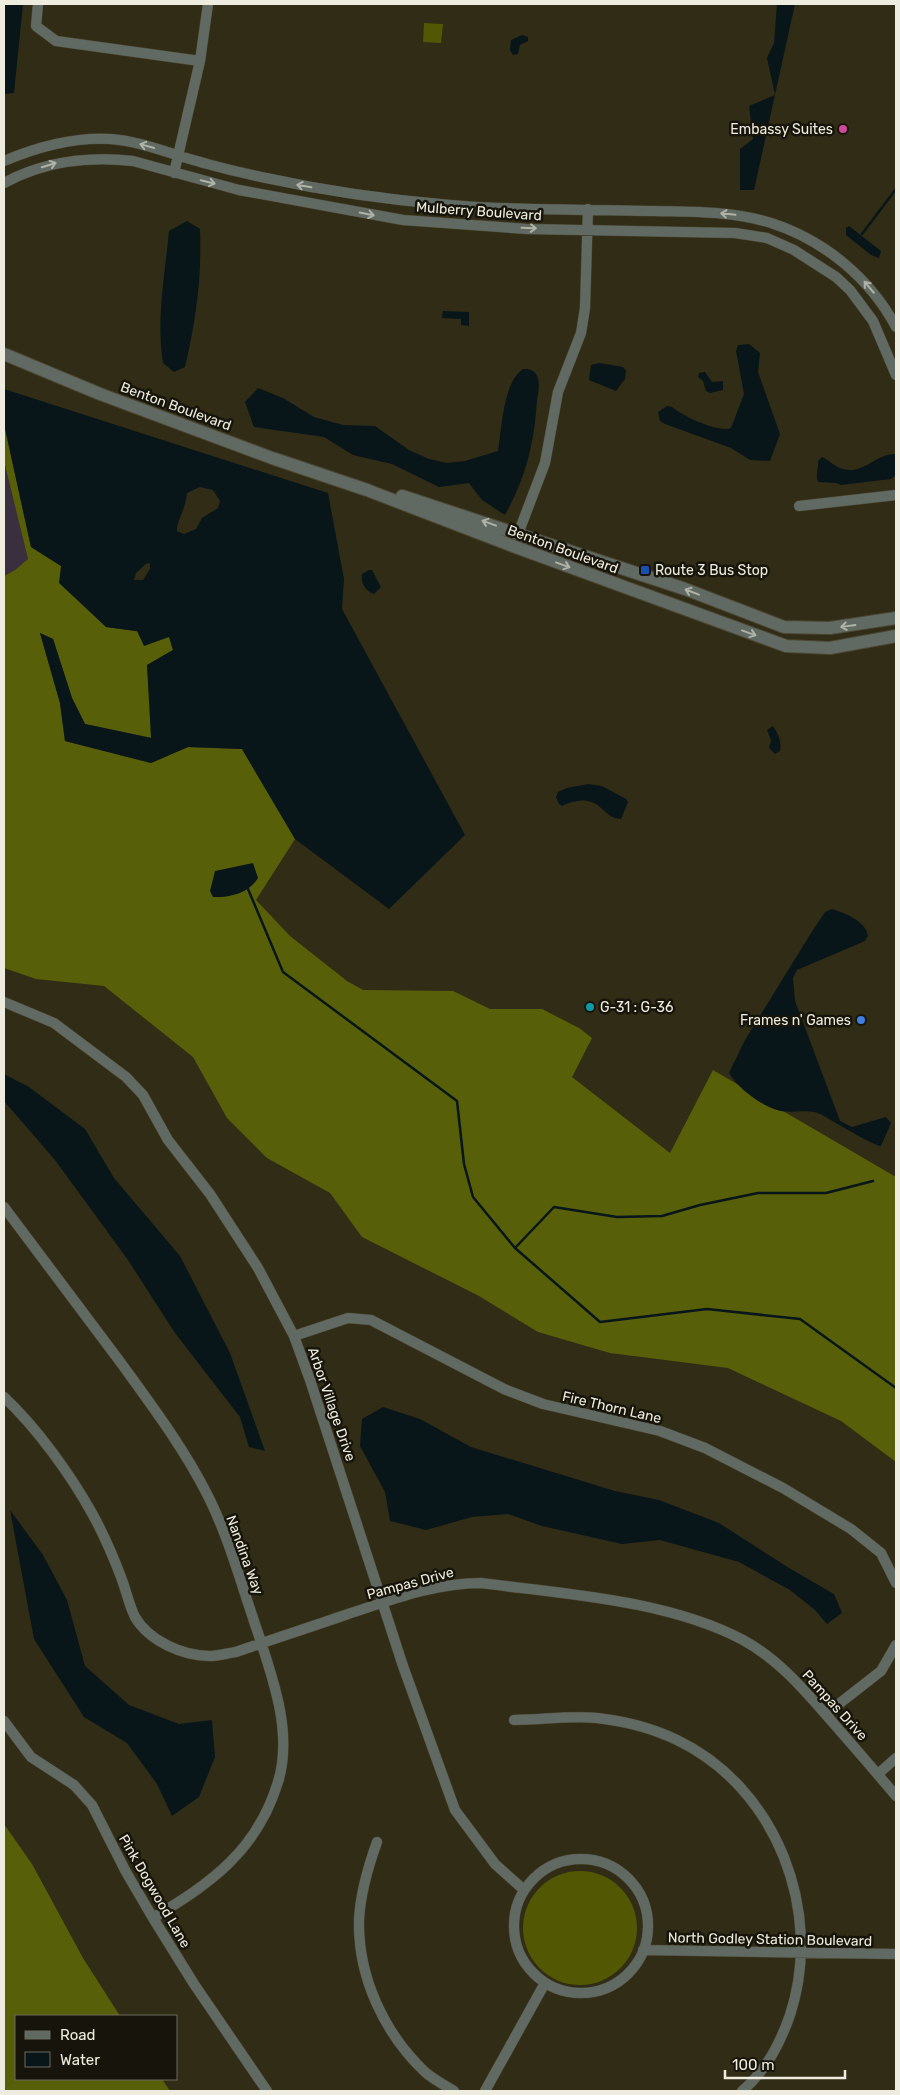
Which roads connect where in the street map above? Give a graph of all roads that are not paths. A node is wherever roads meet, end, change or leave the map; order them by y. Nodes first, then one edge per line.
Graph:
1 (38, 4) edge
2 (208, 4) edge
3 (200, 61) junction
4 (178, 155) junction
5 (5, 161) edge
6 (174, 173) junction
7 (14, 178) junction
8 (4, 183) edge
9 (588, 209) junction
10 (587, 230) junction
11 (896, 327) edge
12 (4, 354) edge
13 (896, 375) edge
14 (368, 490) junction
15 (896, 495) edge
16 (799, 506) dead end
17 (518, 534) junction
18 (896, 618) edge
19 (896, 636) edge
20 (4, 1002) edge
21 (4, 1207) edge
22 (294, 1336) junction
23 (4, 1397) edge
24 (896, 1583) edge
25 (383, 1602) junction
26 (261, 1643) junction
27 (896, 1645) edge
28 (826, 1714) junction
29 (514, 1720) dead end
30 (4, 1721) edge
31 (896, 1758) edge
32 (878, 1774) junction
33 (896, 1796) edge
34 (377, 1842) dead end
35 (524, 1890) junction
36 (153, 1918) junction
37 (643, 1950) junction
38 (801, 1954) junction
39 (896, 1954) edge
40 (545, 1983) junction
41 (267, 2091) edge
42 (454, 2091) edge
43 (485, 2091) edge
44 (742, 2091) edge

1 - 3 street
2 - 3 street
3 - 4 street
4 -> 5 street, Mulberry Boulevard
4 - 6 street
9 -> 4 street, Mulberry Boulevard
5 - 7 street
7 -> 6 street, Mulberry Boulevard
6 -> 10 street, Mulberry Boulevard
7 - 8 street, Mulberry Boulevard
9 - 10 street
11 -> 9 street, Mulberry Boulevard
10 - 13 street, Mulberry Boulevard
10 - 17 street
12 - 14 street, Benton Boulevard
17 -> 14 street, Benton Boulevard
14 -> 19 street, Benton Boulevard
15 - 16 street
18 -> 17 street, Benton Boulevard
20 - 22 street, Arbor Village Drive
21 - 26 street, Nandina Way
22 - 24 street, Fire Thorn Lane
22 - 25 street, Arbor Village Drive
23 - 26 street, Pampas Drive
25 - 26 street, Pampas Drive
25 - 28 street, Pampas Drive
25 - 35 street, Arbor Village Drive
26 - 36 street, Nandina Way
27 - 28 street
28 - 32 street, Pampas Drive
29 - 38 street
30 - 36 street, Pink Dogwood Lane
31 - 32 street
32 - 33 street, Pampas Drive
34 - 42 street
35 - 37 street
35 - 40 street
36 - 41 street, Pink Dogwood Lane
37 - 38 street, North Godley Station Boulevard
37 - 40 street
38 - 39 street, North Godley Station Boulevard
38 - 44 street
40 - 43 street

